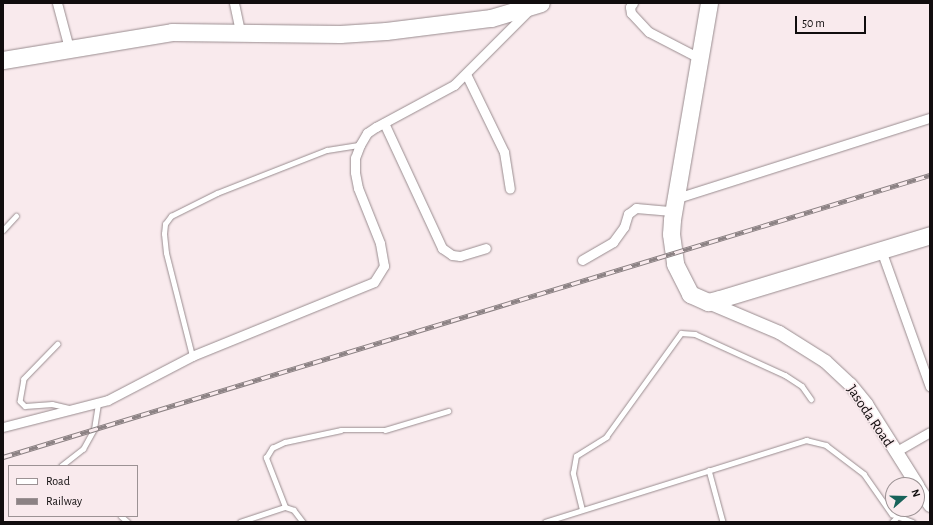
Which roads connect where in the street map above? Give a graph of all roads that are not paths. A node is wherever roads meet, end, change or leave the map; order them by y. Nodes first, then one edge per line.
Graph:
1 (56, 3) edge
2 (234, 3) edge
3 (633, 3) edge
4 (710, 3) edge
5 (536, 5) edge
6 (240, 32) junction
7 (69, 48) junction
8 (699, 58) junction
9 (3, 60) edge
10 (466, 74) junction
11 (930, 118) edge
12 (384, 123) junction
13 (360, 145) junction
14 (510, 189) dead end
15 (673, 205) junction
16 (16, 216) dead end
17 (3, 230) edge
18 (930, 235) edge
19 (486, 248) dead end
20 (881, 250) junction
21 (582, 260) dead end
22 (708, 302) junction
23 (58, 344) dead end
24 (192, 356) junction
25 (930, 387) edge
26 (811, 399) dead end
27 (98, 404) junction
28 (76, 410) junction
29 (448, 411) dead end
30 (3, 427) edge
31 (930, 432) edge
32 (895, 452) junction
33 (62, 465) edge
34 (709, 470) junction
35 (912, 477) edge
36 (885, 505) edge
37 (285, 507) junction
38 (582, 510) junction
39 (900, 517) edge
40 (240, 522) edge
41 (303, 522) edge
42 (545, 522) edge
43 (723, 522) edge
44 (913, 522) edge

1 - 7 street
2 - 6 street
3 - 8 street
4 - 8 highway
5 - 6 highway
5 - 10 street
6 - 7 highway
7 - 9 highway
8 - 15 highway
10 - 12 street
10 - 14 street
11 - 15 street
12 - 13 street
12 - 19 street
13 - 24 street
13 - 24 lane
15 - 21 street
15 - 22 highway
16 - 17 lane
18 - 20 highway
20 - 22 highway
20 - 25 street
22 - 32 street, Jasoda Road
23 - 28 lane
24 - 27 street
26 - 38 lane
27 - 28 street
27 - 33 lane
28 - 30 street
29 - 37 lane
31 - 32 street
32 - 35 street, Jasoda Road
34 - 36 lane
34 - 38 lane
34 - 43 lane
37 - 40 lane
37 - 41 lane
38 - 42 lane
39 - 44 lane

